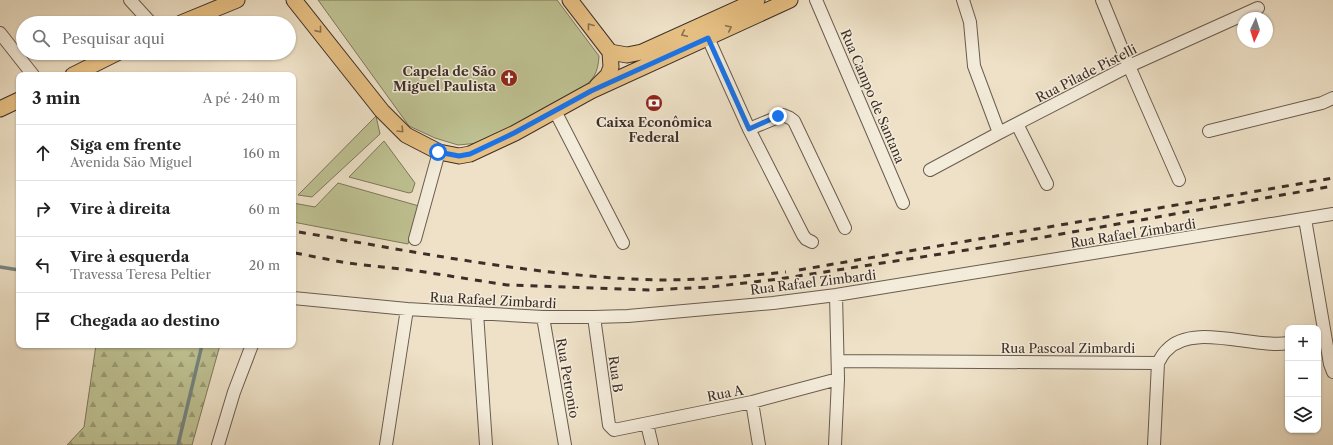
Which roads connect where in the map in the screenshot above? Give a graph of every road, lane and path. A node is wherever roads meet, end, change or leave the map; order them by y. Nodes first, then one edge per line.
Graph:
1 (130, 0) edge
2 (237, 0) edge
3 (294, 0) edge
4 (570, 0) edge
5 (757, 0) edge
6 (790, 0) edge
7 (816, 0) edge
8 (963, 0) edge
9 (1102, 0) edge
10 (1258, 8) dead end
11 (145, 16) edge
12 (199, 16) edge
13 (0, 33) edge
14 (708, 38) junction
15 (610, 52) junction
16 (16, 53) edge
17 (21, 60) edge
18 (103, 60) edge
19 (1129, 66) junction
20 (31, 72) edge
21 (79, 72) edge
22 (591, 91) junction
23 (1333, 98) edge
24 (16, 101) edge
25 (0, 109) edge
26 (555, 112) junction
27 (1017, 124) junction
28 (749, 129) junction
29 (1209, 131) dead end
30 (999, 133) junction
31 (438, 152) junction
32 (930, 170) dead end
33 (1178, 180) dead end
34 (1047, 184) dead end
35 (903, 203) dead end
36 (1333, 214) edge
37 (1305, 219) junction
38 (845, 228) dead end
39 (415, 239) dead end
40 (812, 242) dead end
41 (623, 243) dead end
42 (836, 295) junction
43 (296, 298) edge
44 (406, 309) junction
45 (477, 313) junction
46 (543, 317) junction
47 (594, 317) junction
48 (1326, 336) edge
49 (1285, 344) edge
50 (251, 348) edge
51 (838, 361) junction
52 (1158, 363) junction
53 (1333, 372) edge
54 (838, 379) junction
55 (752, 402) junction
56 (647, 424) junction
57 (617, 430) joint
58 (218, 445) edge
59 (386, 445) edge
60 (486, 445) edge
61 (565, 445) edge
62 (652, 445) edge
63 (760, 445) edge
64 (835, 445) edge
65 (1154, 445) edge

1 - 11 street
2 - 12 main road
3 -> 31 main road
15 -> 4 main road
5 -> 15 main road
14 -> 6 main road
7 - 35 street, Rua Campo de Santana
8 - 30 street
9 - 19 street
10 - 19 street, Rua Pilade Pistelli
13 - 16 street
14 - 22 main road
14 - 28 street
15 - 22 main road
17 - 20 street
18 - 21 main road
19 - 27 street, Rua Pilade Pistelli
19 - 33 street
22 - 26 main road
23 - 29 street
24 - 25 main road
26 - 31 main road
26 - 41 street
27 - 30 street, Rua Pilade Pistelli
27 - 34 street
28 - 38 street
28 - 40 street
30 - 32 street, Rua Pilade Pistelli
31 - 39 street
36 - 37 street, Rua Rafael Zimbardi
37 - 42 street, Rua Rafael Zimbardi
37 - 48 street
42 - 47 street, Rua Rafael Zimbardi
42 - 51 street
43 - 44 street, Rua Rafael Zimbardi
44 - 45 street, Rua Rafael Zimbardi
44 - 59 street
45 - 46 street, Rua Rafael Zimbardi
45 - 60 street
46 - 47 street, Rua Rafael Zimbardi
46 - 61 street, Rua Petronio
47 - 57 street, Rua B
48 - 53 street
49 - 52 street
50 - 58 street
51 - 52 street, Rua Pascoal Zimbardi
51 - 54 street
52 - 65 street
54 - 55 street, Rua A
54 - 64 street
55 - 56 street, Rua A
55 - 63 street
56 - 57 street, Rua A
56 - 62 street

